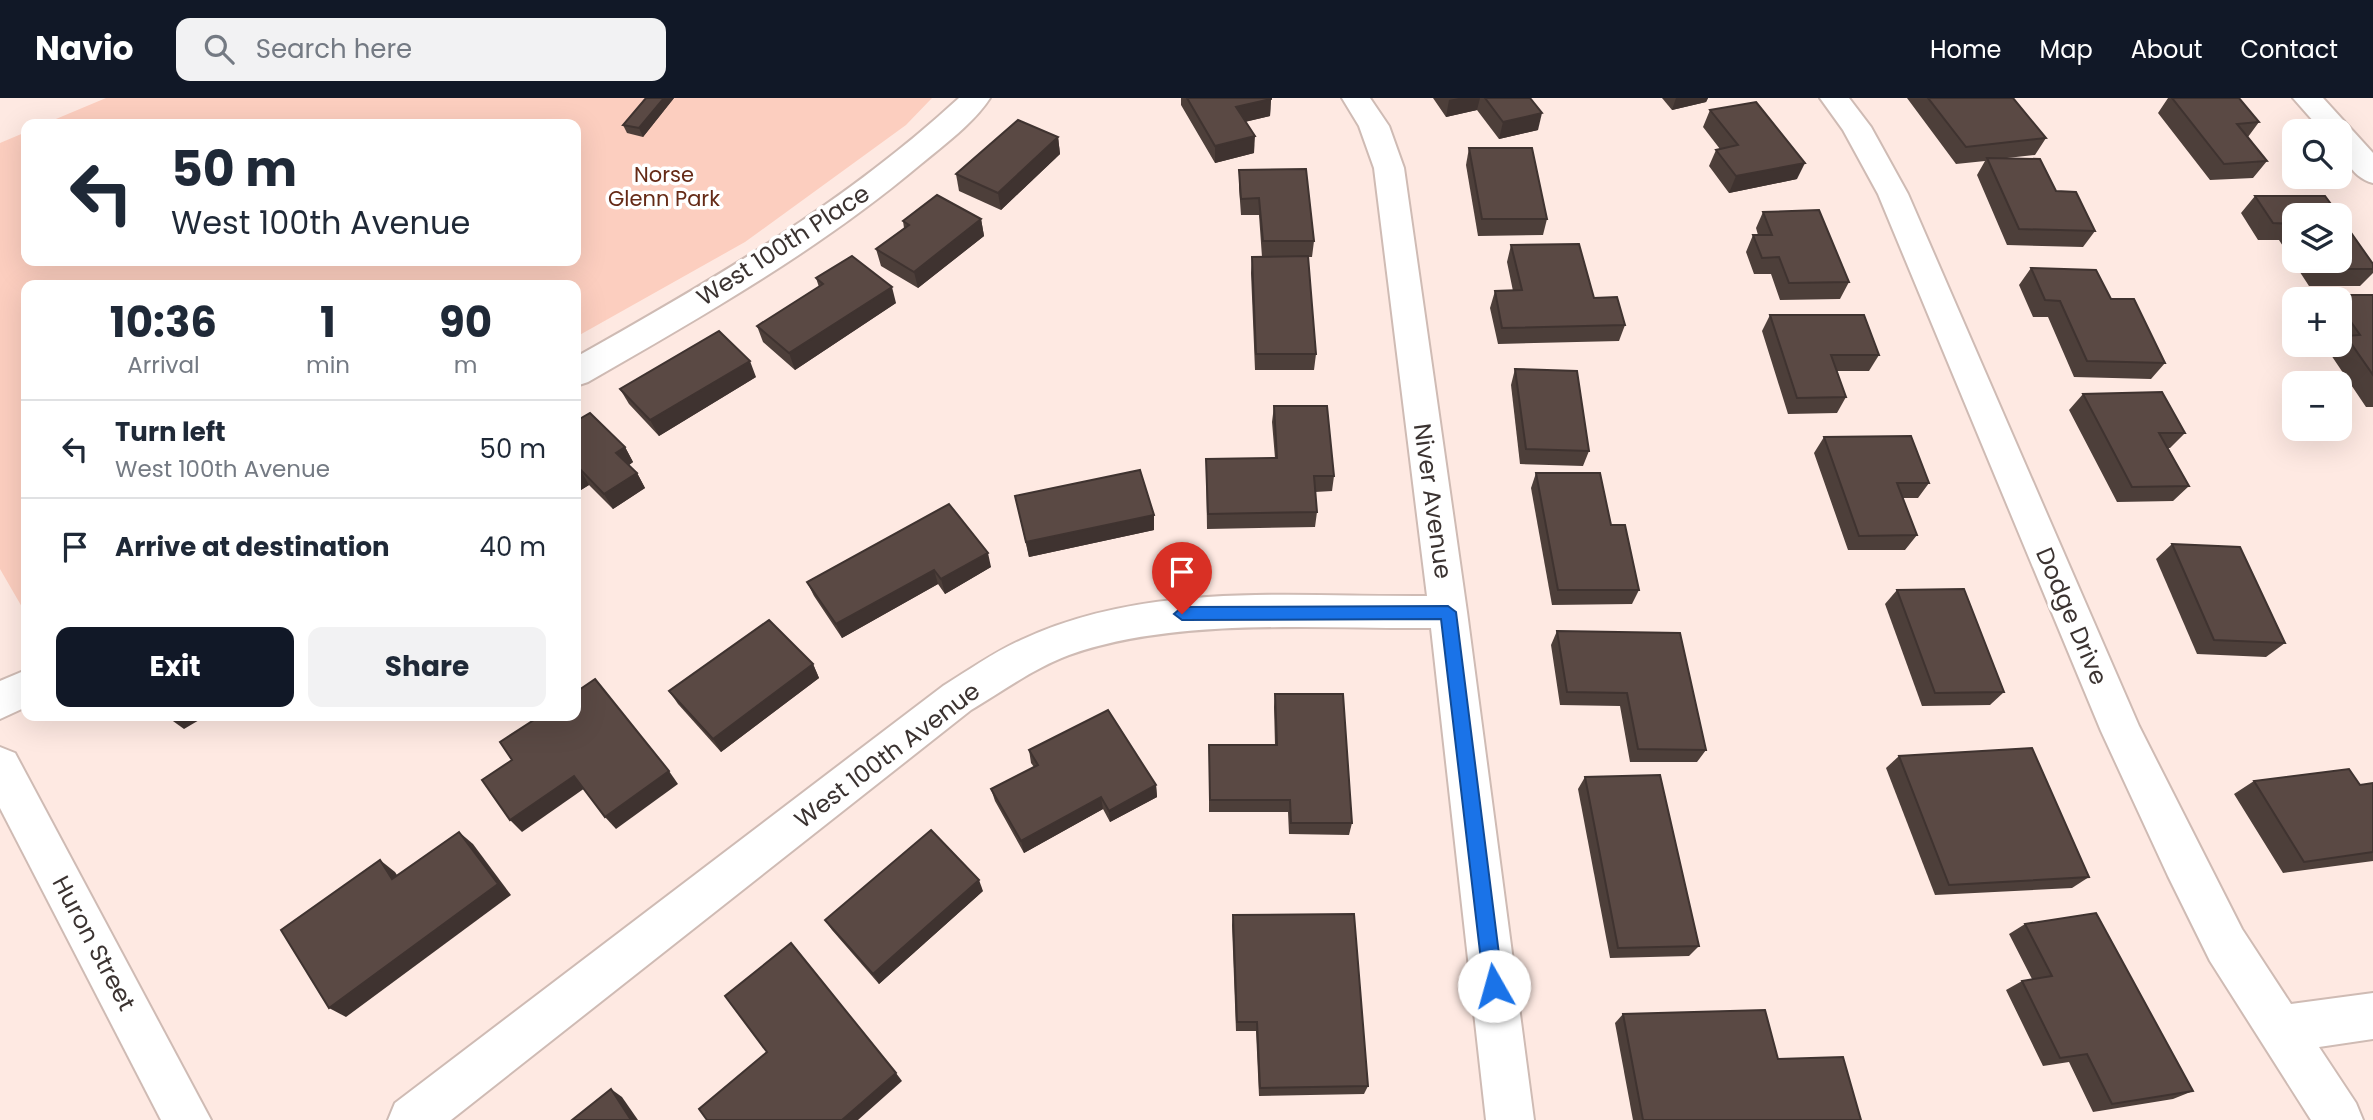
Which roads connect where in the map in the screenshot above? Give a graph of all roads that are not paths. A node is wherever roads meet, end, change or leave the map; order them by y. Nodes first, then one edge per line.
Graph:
1 (976, 98) edge
2 (1356, 98) edge
3 (1834, 98) edge
4 (2307, 98) edge
5 (2327, 119) edge
6 (2352, 148) edge
7 (2373, 173) edge
8 (581, 370) edge
9 (1448, 612) junction
10 (21, 690) edge
11 (0, 701) edge
12 (0, 766) edge
13 (2373, 1016) edge
14 (2279, 1029) junction
15 (187, 1120) edge
16 (412, 1120) edge
17 (1510, 1120) edge
18 (2339, 1120) edge

1 - 8 street, West 100th Place
2 - 9 street, Niver Avenue
3 - 14 street, Dodge Drive
4 - 5 street
6 - 7 street
9 - 16 street, West 100th Avenue
9 - 17 street, Niver Avenue
10 - 11 street
12 - 15 street, Huron Street
13 - 14 street
14 - 18 street, Dodge Drive

